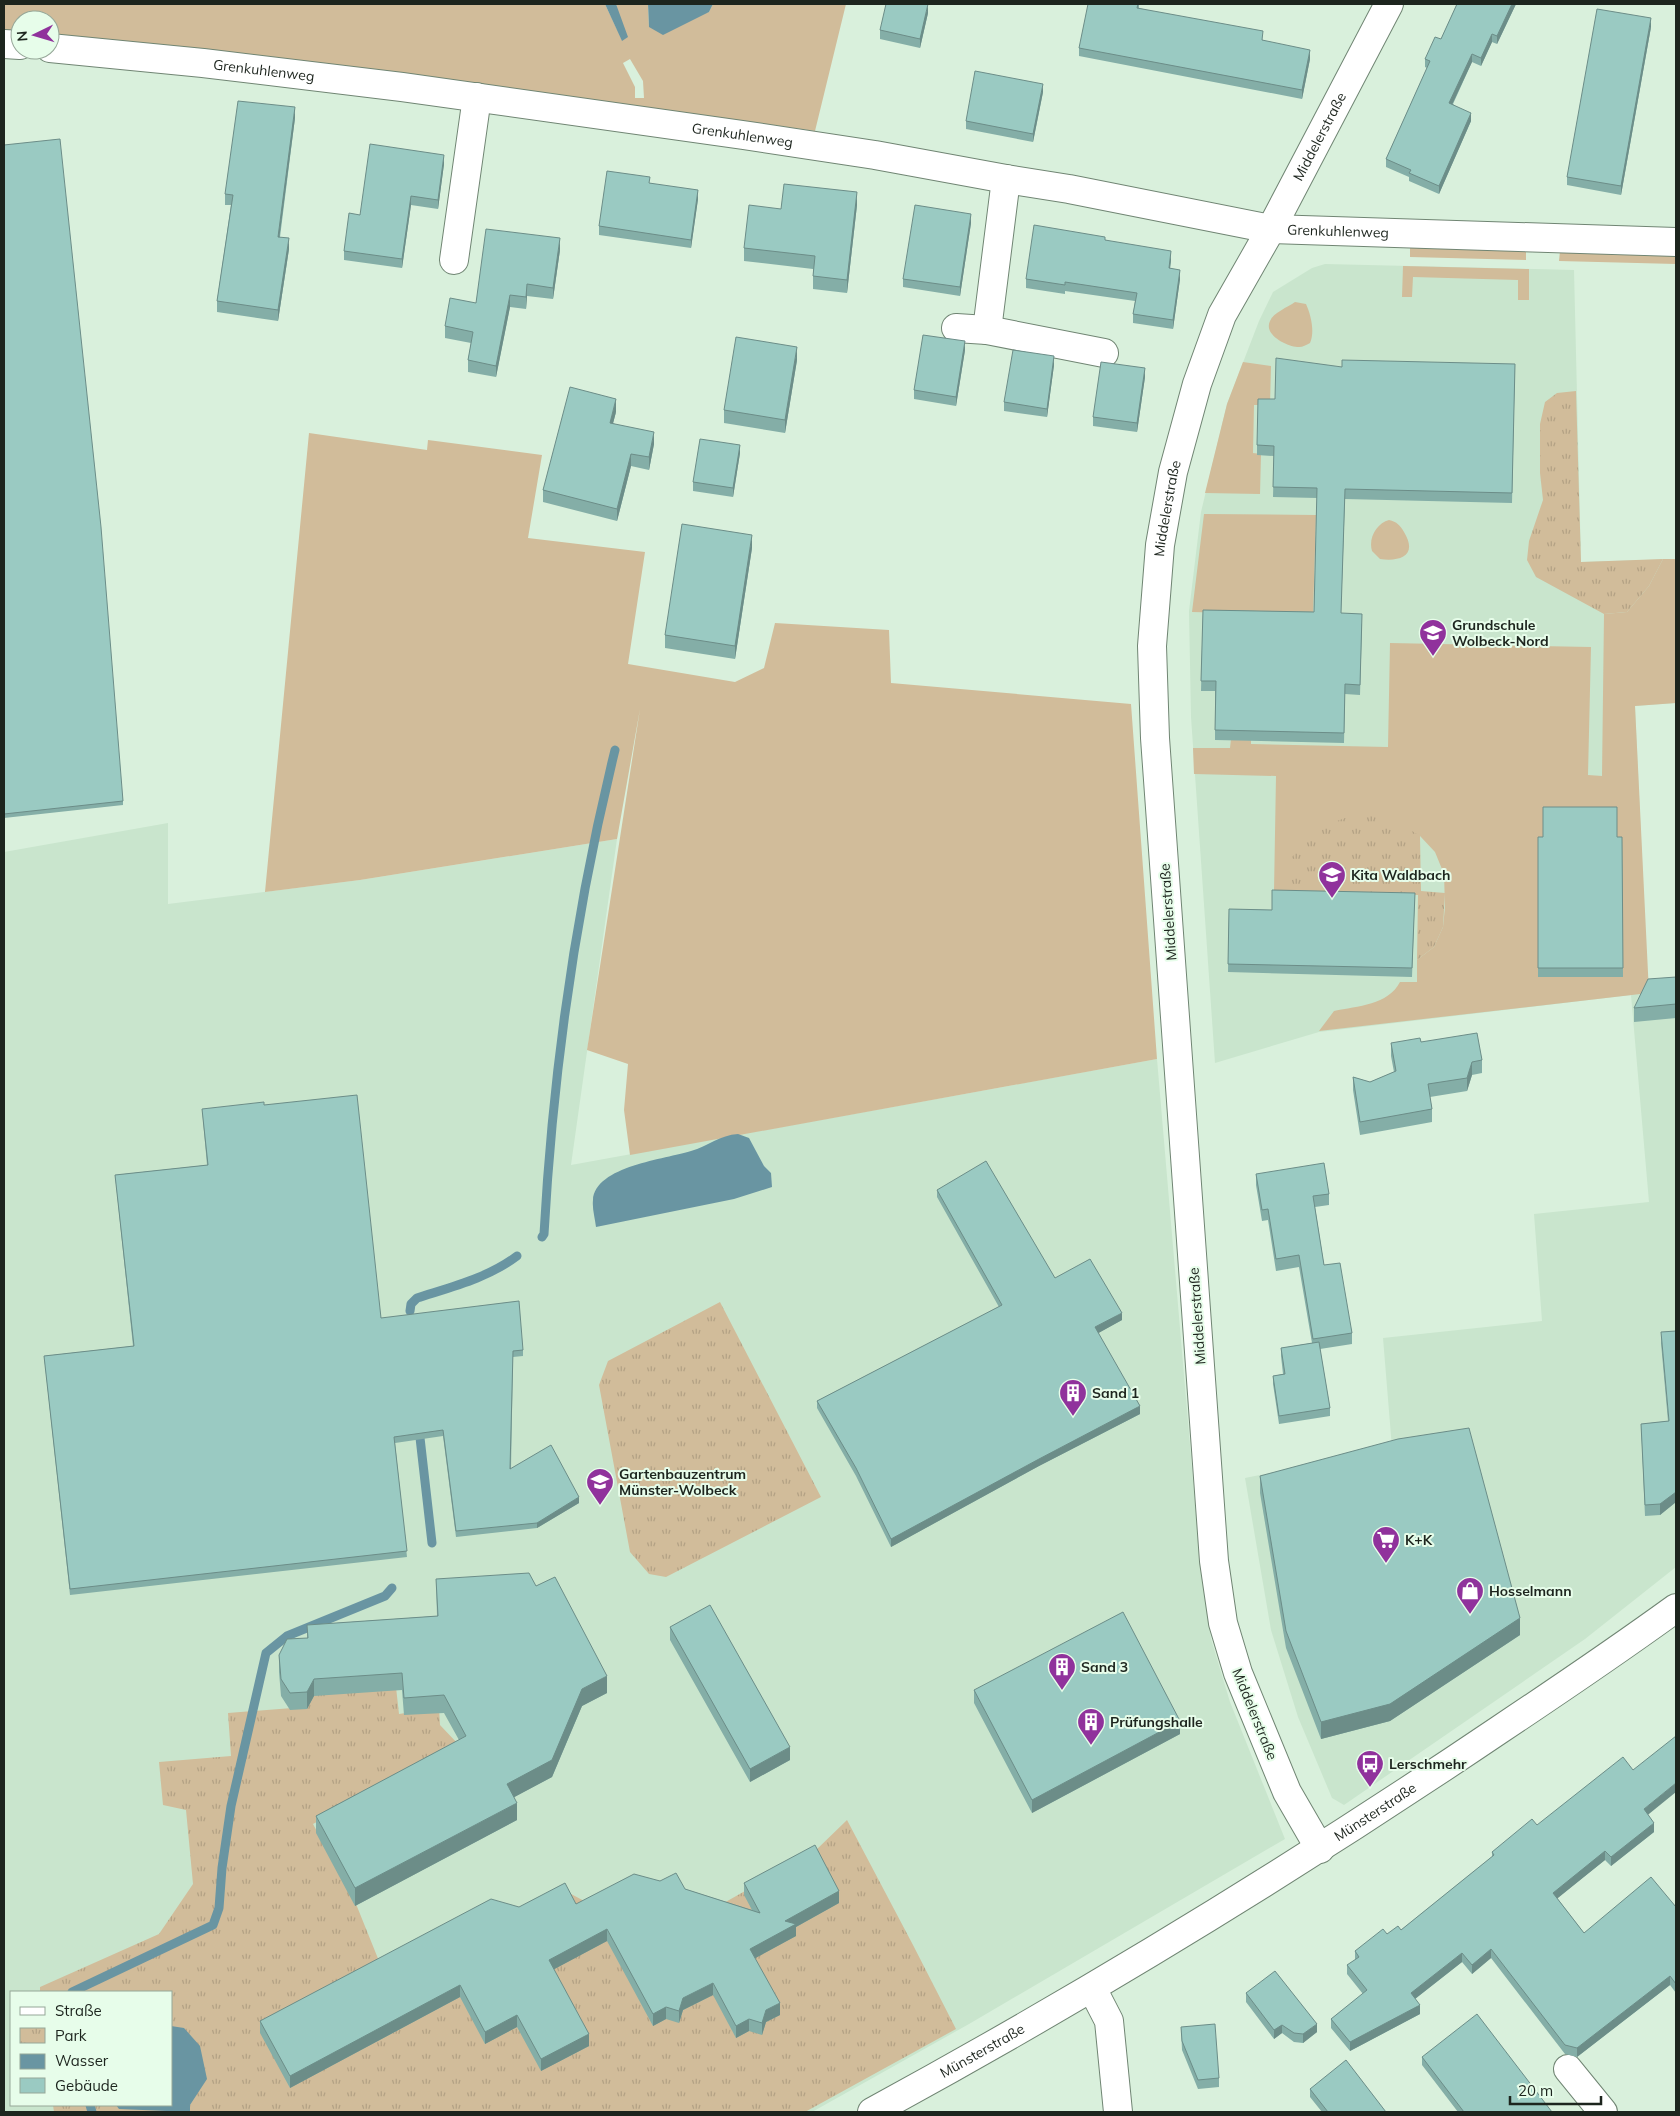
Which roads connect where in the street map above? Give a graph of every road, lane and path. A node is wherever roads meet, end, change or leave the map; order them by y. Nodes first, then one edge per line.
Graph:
1 (1389, 4) edge
2 (60, 49) edge
3 (477, 98) junction
4 (1006, 180) junction
5 (1271, 229) junction
6 (1676, 242) edge
7 (454, 260) dead end
8 (956, 328) dead end
9 (987, 330) junction
10 (1104, 353) dead end
11 (1676, 1608) edge
12 (1320, 1849) junction
13 (1092, 1988) junction
14 (1568, 2069) dead end
15 (872, 2112) edge
16 (1118, 2112) edge
17 (1603, 2112) edge

1 - 5 street, Middelerstraße
2 - 3 street, Grenkuhlenweg
3 - 4 street, Grenkuhlenweg
3 - 7 street
4 - 5 street, Grenkuhlenweg
4 - 9 street
5 - 6 street, Grenkuhlenweg
5 - 12 street, Middelerstraße
8 - 9 street
9 - 10 street
11 - 12 street, Münsterstraße
12 - 13 street, Münsterstraße
13 - 15 street, Münsterstraße
13 - 16 street
14 - 17 street

